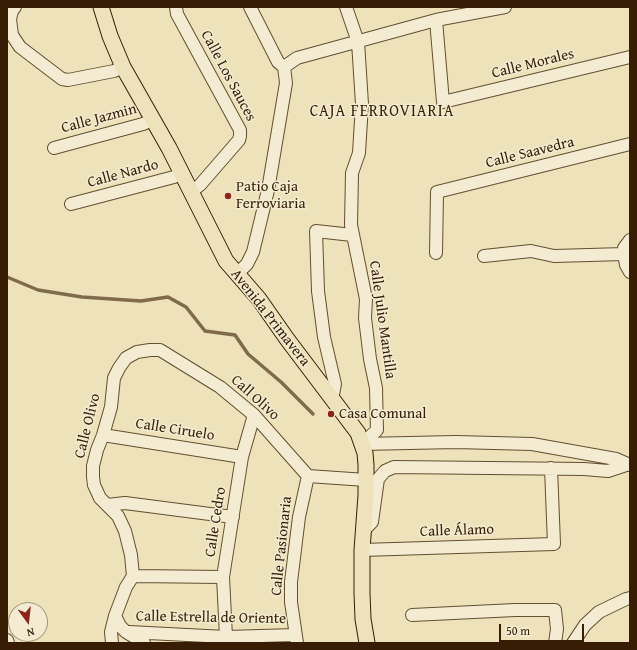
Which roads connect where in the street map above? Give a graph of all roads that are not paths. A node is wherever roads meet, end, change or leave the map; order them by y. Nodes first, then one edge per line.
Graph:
1 (15, 7) edge
2 (101, 7) edge
3 (176, 7) edge
4 (250, 7) edge
5 (346, 7) edge
6 (505, 7) edge
7 (436, 20) junction
8 (358, 42) junction
9 (630, 56) edge
10 (123, 67) junction
11 (284, 67) junction
12 (152, 120) junction
13 (630, 144) edge
14 (54, 148) dead end
15 (182, 173) junction
16 (192, 191) junction
17 (71, 204) dead end
18 (352, 235) junction
19 (630, 240) edge
20 (436, 253) dead end
21 (624, 254) junction
22 (484, 256) dead end
23 (630, 272) edge
24 (237, 274) junction
25 (169, 356) joint
26 (332, 400) junction
27 (254, 415) junction
28 (103, 435) junction
29 (362, 444) junction
30 (242, 457) junction
31 (629, 465) edge
32 (551, 468) junction
33 (308, 476) junction
34 (366, 480) junction
35 (107, 505) junction
36 (232, 516) junction
37 (363, 531) junction
38 (362, 550) junction
39 (134, 576) junction
40 (223, 577) junction
41 (630, 598) edge
42 (412, 615) dead end
43 (116, 616) junction
44 (126, 632) junction
45 (226, 637) junction
46 (296, 639) edge
47 (7, 640) edge
48 (8, 643) edge
49 (112, 643) edge
50 (144, 643) edge
51 (367, 643) edge
52 (555, 643) edge
53 (573, 643) edge

1 - 10 street
2 - 10 main road, Avenida Primavera
3 - 16 street, Calle Los Sauces
4 - 11 street
5 - 8 street, Calle Julio Mantilla
6 - 7 street
7 - 8 street
7 - 9 street, Calle Morales
8 - 11 street
8 - 18 street, Calle Julio Mantilla
10 - 12 main road, Avenida Primavera
11 - 24 street
12 - 14 street, Calle Jazmin
12 - 15 main road, Avenida Primavera
13 - 20 street, Calle Saavedra
15 - 16 main road, Avenida Primavera
15 - 17 street, Calle Nardo
16 - 24 main road, Avenida Primavera
18 - 26 street
18 - 29 street, Calle Julio Mantilla
19 - 21 street
21 - 22 street
21 - 23 street
24 - 26 main road, Avenida Primavera
25 - 27 street, Call Olivo
25 - 28 street, Calle Olivo
26 - 29 main road, Avenida Primavera
27 - 30 street, Calle Cedro
27 - 33 street, Call Olivo
28 - 30 street, Calle Ciruelo
28 - 35 street, Calle Olivo
29 - 31 street
29 - 34 main road, Avenida Primavera
30 - 36 street, Calle Cedro
31 - 32 street
32 - 37 street
32 - 38 street, Calle Álamo
33 - 34 street
33 - 46 street, Calle Pasionaria
34 - 37 main road, Avenida Primavera
35 - 36 street
35 - 39 street, Calle Olivo
36 - 40 street, Calle Cedro
37 - 38 main road, Avenida Primavera
38 - 51 main road, Avenida Primavera
39 - 40 street
39 - 43 street
40 - 45 street, Calle Cedro
41 - 53 street
42 - 52 street
43 - 44 street
43 - 49 street
44 - 45 street, Calle Estrella de Oriente
44 - 50 street
45 - 46 street, Calle Estrella de Oriente
47 - 48 street

